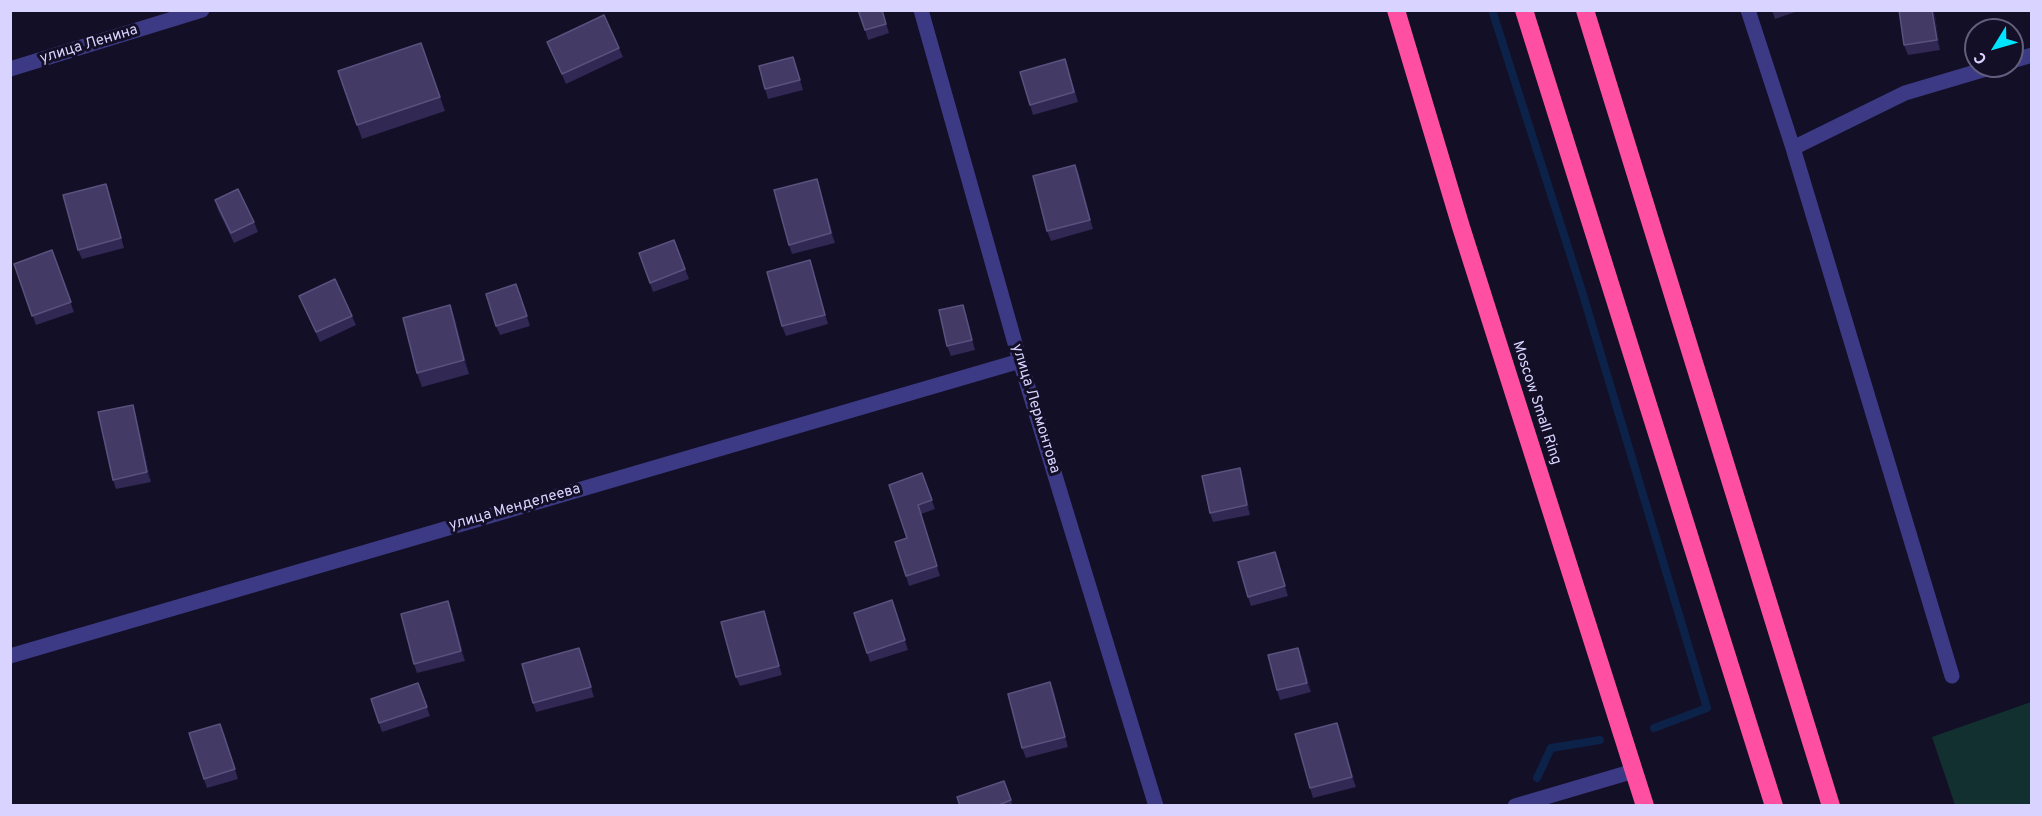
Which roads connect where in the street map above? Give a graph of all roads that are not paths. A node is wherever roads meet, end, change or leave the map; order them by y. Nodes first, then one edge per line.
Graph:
1 (202, 10) edge
2 (921, 10) edge
3 (1396, 10) edge
4 (1524, 10) edge
5 (1585, 10) edge
6 (1748, 10) edge
7 (10, 69) edge
8 (1964, 75) edge
9 (1793, 148) junction
10 (1020, 361) junction
11 (10, 656) edge
12 (1952, 676) dead end
13 (1634, 771) junction
14 (1156, 806) edge
15 (1515, 806) edge
16 (1645, 806) edge
17 (1774, 806) edge
18 (1831, 806) edge

1 - 7 street, улица Ленина
2 - 10 street, улица Лермонтова
3 - 13 highway, Moscow Small Ring
4 - 17 highway
5 - 18 highway
6 - 9 street
8 - 9 street
9 - 12 street
10 - 11 street, улица Менделеева
10 - 14 street, улица Лермонтова
13 - 15 street
13 - 16 highway, Moscow Small Ring

